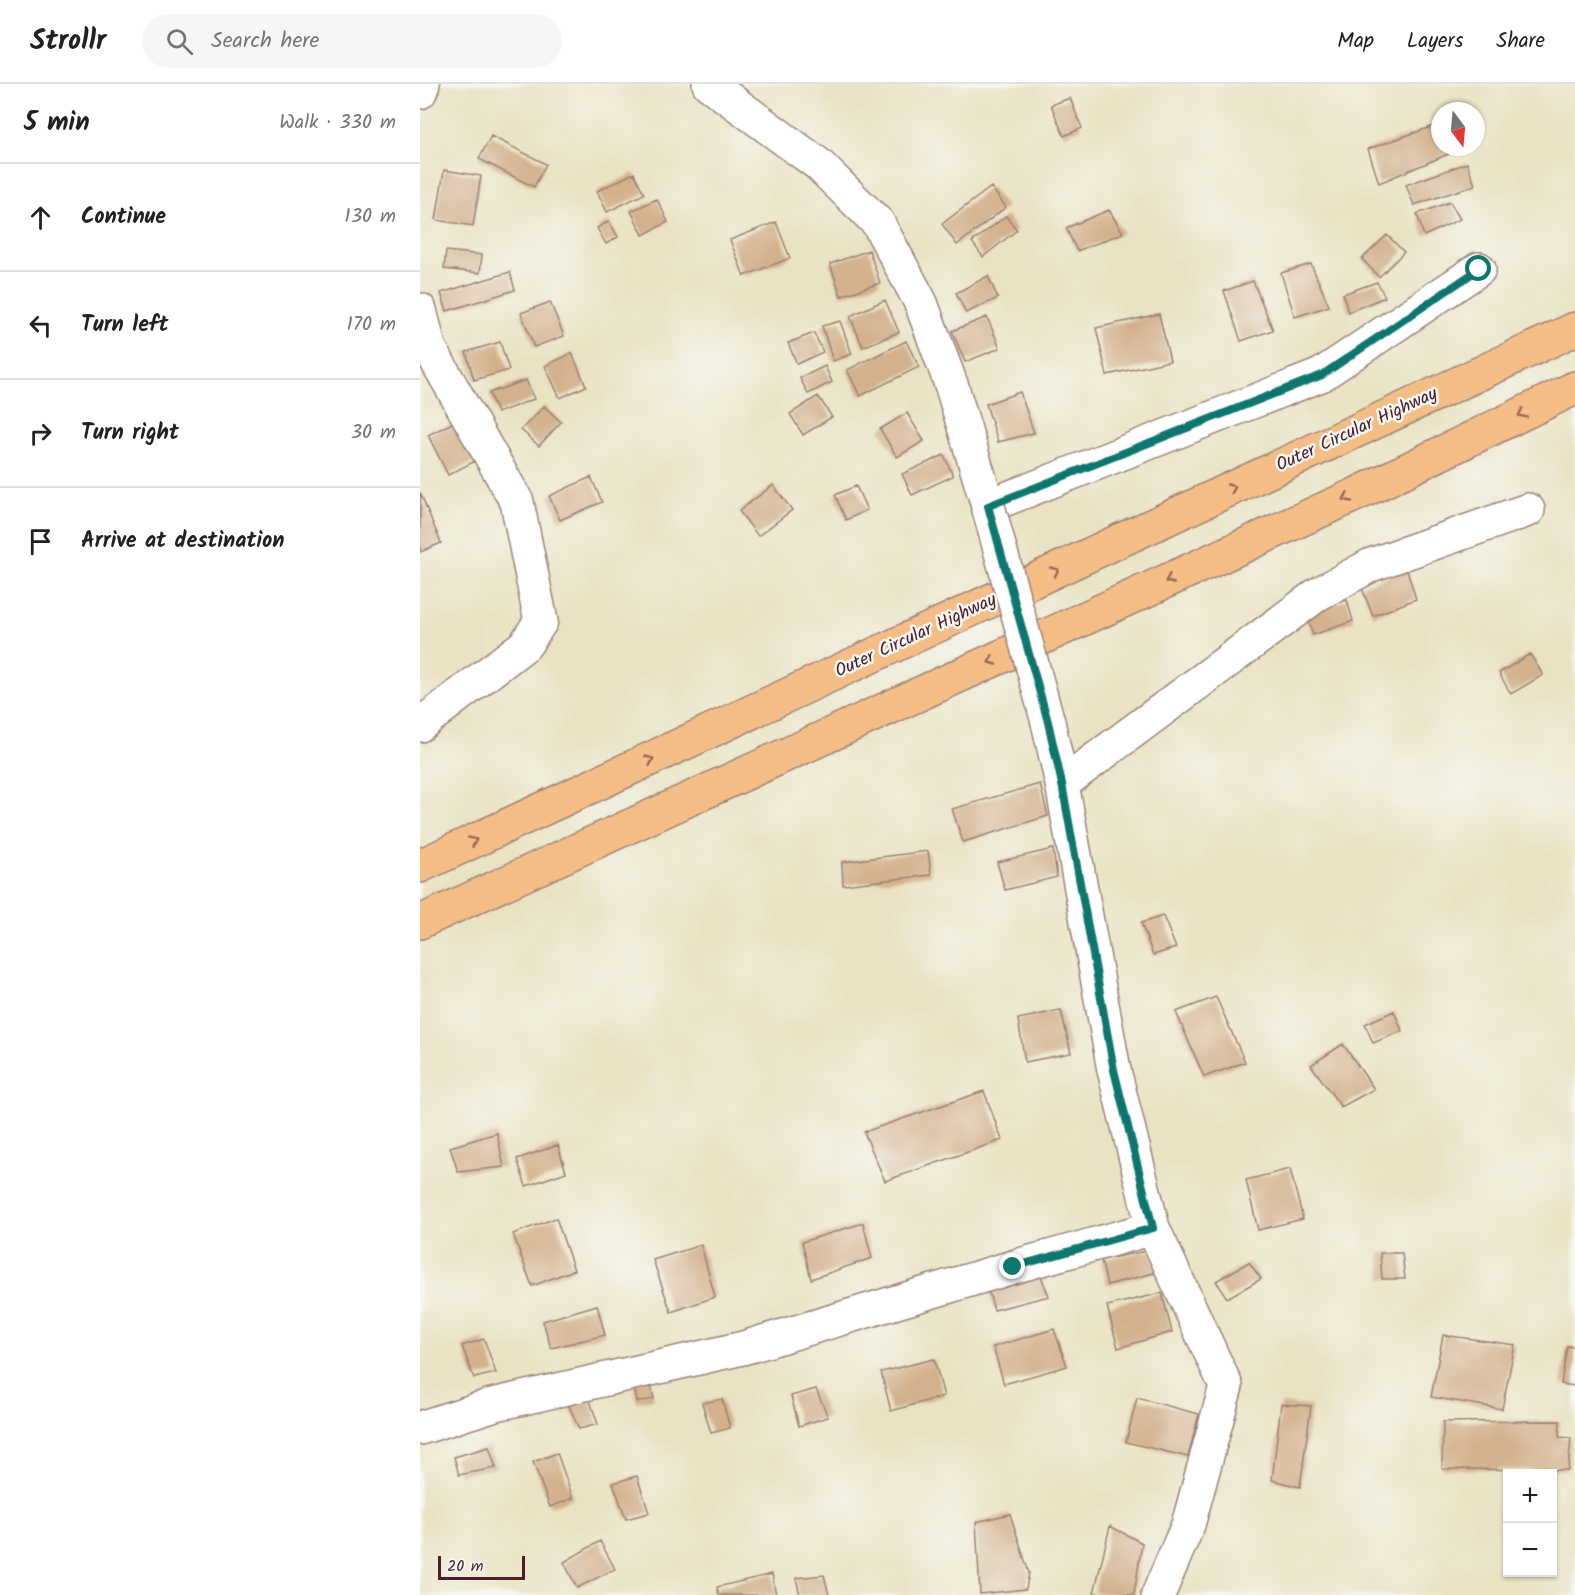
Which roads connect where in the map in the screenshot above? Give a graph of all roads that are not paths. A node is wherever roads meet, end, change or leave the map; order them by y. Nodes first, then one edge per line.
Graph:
1 (423, 84) edge
2 (709, 84) edge
3 (420, 92) edge
4 (1479, 269) dead end
5 (420, 310) edge
6 (1575, 329) edge
7 (1575, 388) edge
8 (988, 506) junction
9 (1528, 510) dead end
10 (420, 725) edge
11 (1062, 784) junction
12 (420, 866) edge
13 (420, 922) edge
14 (1153, 1228) junction
15 (420, 1428) edge
16 (1158, 1595) edge

1 - 3 street
2 - 8 street
4 - 8 street
5 - 10 street
12 -> 6 highway, Outer Circular Highway
7 -> 13 highway
8 - 11 street, bridge
9 - 11 street
11 - 14 street
14 - 15 street
14 - 16 street

